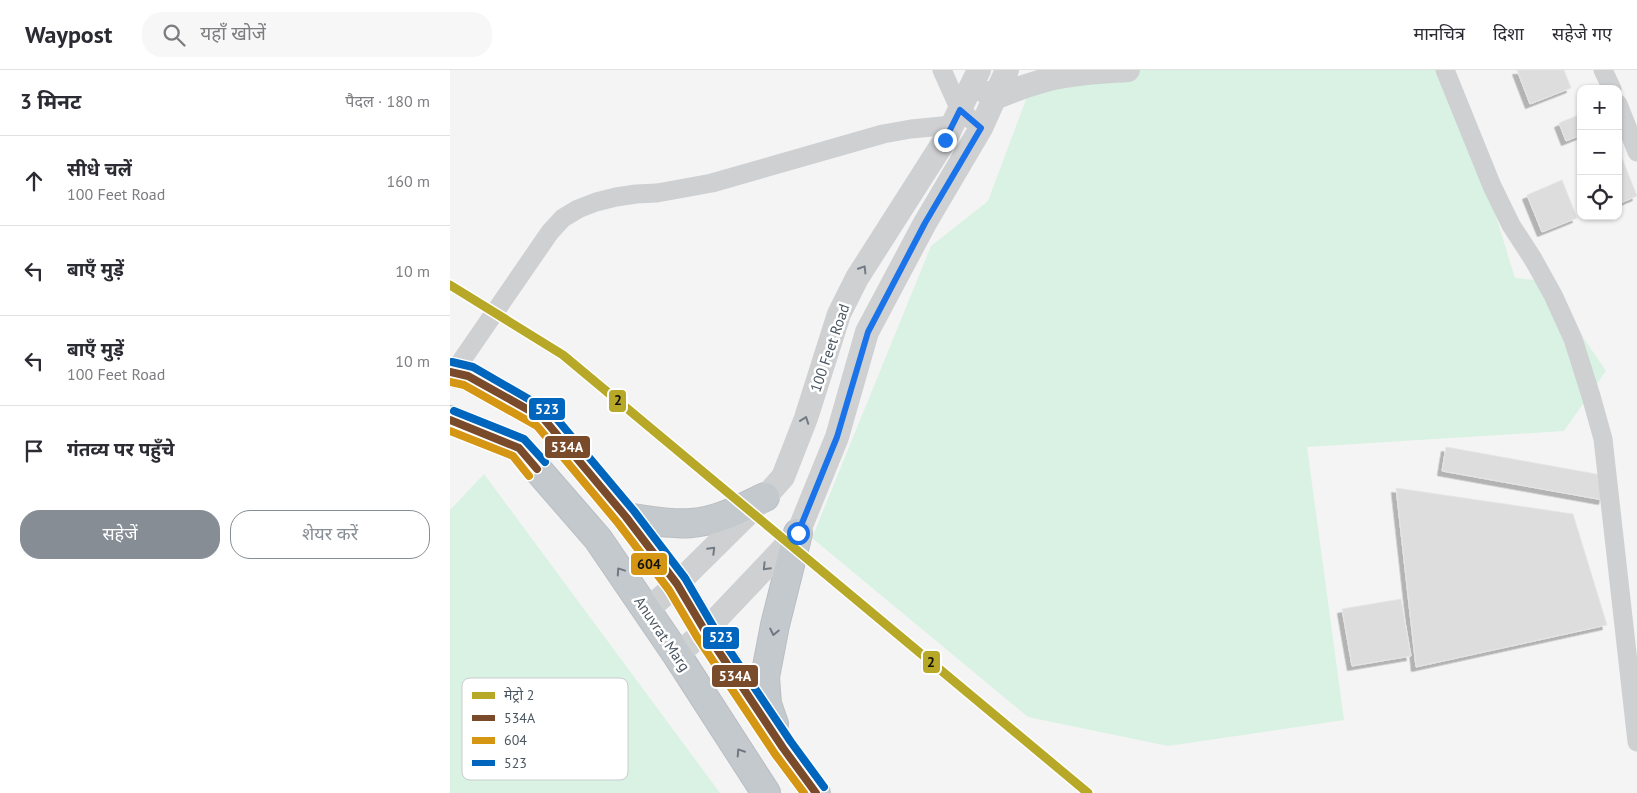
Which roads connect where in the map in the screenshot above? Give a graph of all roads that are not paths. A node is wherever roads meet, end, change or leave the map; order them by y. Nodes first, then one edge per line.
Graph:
1 (942, 70) edge
2 (1007, 70) edge
3 (1128, 70) edge
4 (1445, 70) edge
5 (1603, 70) edge
6 (976, 77) edge
7 (1610, 85) edge
8 (995, 98) junction
9 (1622, 114) edge
10 (956, 118) junction
11 (981, 128) junction
12 (1637, 152) edge
13 (451, 372) edge
14 (450, 420) edge
15 (765, 498) junction
16 (626, 517) junction
17 (798, 533) junction
18 (677, 584) junction
19 (646, 610) junction
20 (704, 631) junction
21 (677, 655) junction
22 (1637, 742) edge
23 (783, 748) junction
24 (766, 793) edge
25 (816, 793) edge

1 - 10 street
2 - 8 street, 100 Feet Road
3 - 8 street
4 - 22 street
5 - 7 street
6 - 8 street
6 - 10 street, 100 Feet Road
8 - 11 street, 100 Feet Road
9 - 12 street
10 - 11 street
10 - 13 street
15 -> 10 street, 100 Feet Road
11 - 17 street, 100 Feet Road
13 - 16 highway
19 -> 14 highway, Anuvrat Marg
15 - 16 highway
18 -> 15 street, 100 Feet Road
16 - 18 highway
17 -> 20 street, 100 Feet Road
17 -> 23 highway
18 - 19 street, 100 Feet Road
18 - 20 highway
19 - 21 highway, Anuvrat Marg
20 - 21 street, 100 Feet Road
20 - 23 highway
24 -> 21 highway, Anuvrat Marg
23 - 25 highway

